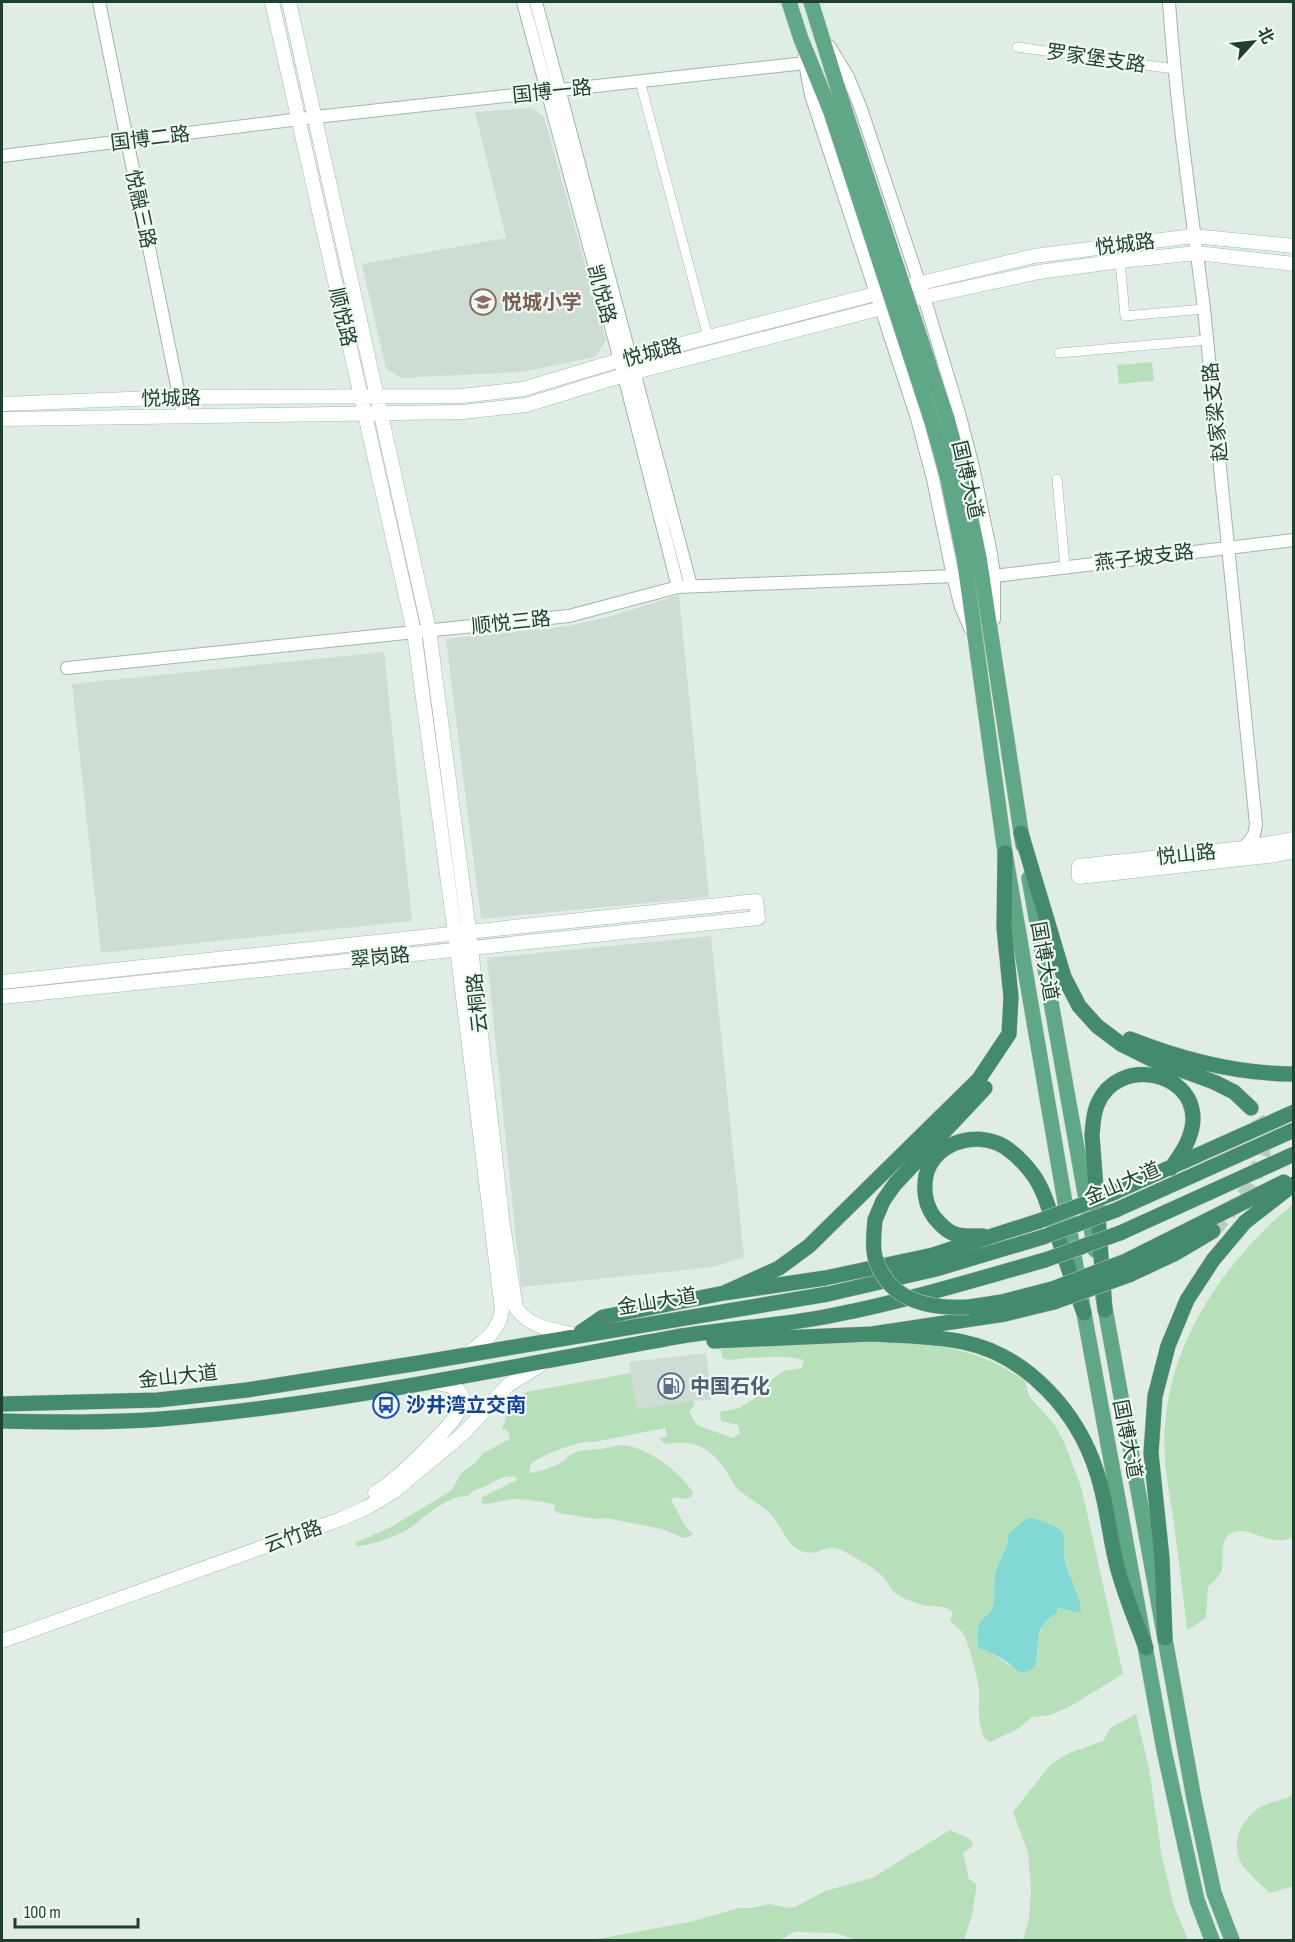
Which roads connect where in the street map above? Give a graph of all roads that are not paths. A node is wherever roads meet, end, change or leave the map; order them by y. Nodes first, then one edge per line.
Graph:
1 (99, 2) edge
2 (272, 2) edge
3 (289, 2) edge
4 (523, 2) edge
5 (536, 2) edge
6 (789, 2) edge
7 (811, 2) edge
8 (1169, 2) edge
9 (823, 37) junction
10 (801, 39) junction
11 (1017, 47) dead end
12 (805, 63) junction
13 (1174, 69) junction
14 (640, 81) junction
15 (554, 90) junction
16 (838, 113) junction
17 (316, 117) junction
18 (298, 119) junction
19 (127, 141) junction
20 (2, 156) edge
21 (1193, 236) junction
22 (1293, 246) edge
23 (1197, 254) junction
24 (1120, 261) junction
25 (1293, 264) edge
26 (919, 283) junction
27 (875, 294) junction
28 (924, 297) junction
29 (880, 309) junction
30 (1204, 309) junction
31 (708, 337) junction
32 (1207, 340) junction
33 (1059, 353) dead end
34 (625, 359) junction
35 (629, 374) junction
36 (362, 396) junction
37 (378, 396) junction
38 (180, 397) junction
39 (2, 404) edge
40 (365, 413) junction
41 (381, 413) junction
42 (183, 415) junction
43 (2, 420) edge
44 (954, 473) junction
45 (1057, 479) dead end
46 (1293, 540) edge
47 (1229, 546) junction
48 (1065, 566) junction
49 (953, 576) junction
50 (994, 576) junction
51 (684, 587) junction
52 (429, 630) junction
53 (414, 632) junction
54 (977, 644) junction
55 (993, 644) junction
56 (67, 668) dead end
57 (1256, 824) junction
58 (1021, 833) junction
59 (1293, 839) edge
60 (1274, 843) junction
61 (1244, 848) junction
62 (1293, 851) edge
63 (1005, 853) junction
64 (462, 932) junction
65 (464, 948) junction
66 (2, 982) edge
67 (2, 997) edge
68 (1097, 1026) junction
69 (1009, 1034) junction
70 (1293, 1074) edge
71 (1251, 1108) tunnel mouth
72 (1293, 1112) edge
73 (1293, 1130) edge
74 (1293, 1154) edge
75 (1171, 1168) junction
76 (1293, 1178) edge
77 (1293, 1184) edge
78 (1213, 1231) tunnel mouth
79 (994, 1236) junction
80 (1127, 1268) junction
81 (724, 1293) junction
82 (1053, 1296) junction
83 (1105, 1310) junction
84 (1084, 1314) junction
85 (872, 1334) junction
86 (577, 1335) junction
87 (639, 1344) junction
88 (465, 1355) junction
89 (545, 1362) junction
90 (427, 1383) junction
91 (2, 1404) edge
92 (2, 1421) edge
93 (2, 1632) edge
94 (1165, 1638) junction
95 (2, 1641) edge
96 (1146, 1648) junction
97 (1194, 1799) junction
98 (1212, 1941) edge
99 (1232, 1941) edge
100 (1241, 1941) edge

1 - 19 street, 悦融三路
2 - 18 main road, 顺悦路
3 - 17 main road, 顺悦路
4 - 15 street, 凯悦路
5 - 15 street, 凯悦路
6 - 10 main road, 国博大道
7 - 9 main road, 国博大道
8 - 13 street, 赵家梁支路
9 - 16 main road, 国博大道
9 - 26 street
10 - 12 street
10 - 16 main road, 国博大道
11 - 13 street, 罗家堡支路
12 - 14 street, 国博一路
12 - 27 street
13 - 21 street, 赵家梁支路
14 - 15 street, 国博一路
14 - 31 street
15 - 17 street, 国博一路
15 - 34 street, 凯悦路
16 - 44 main road, 国博大道, bridge
17 - 18 street, 国博一路
17 - 37 main road, 顺悦路
18 - 19 street, 国博二路
18 - 36 main road, 顺悦路
19 - 20 street, 国博二路
19 - 38 street, 悦融三路
21 - 22 main road, 悦城路
21 - 23 street, 赵家梁支路
21 - 26 main road, 悦城路
23 - 24 main road, 悦城路
23 - 25 main road, 悦城路
23 - 30 street, 赵家梁支路
24 - 28 main road, 悦城路
24 - 30 street
26 - 27 main road, 悦城路
26 - 28 street
27 - 29 street
27 - 31 main road, 悦城路
28 - 29 main road, 悦城路
28 - 50 street
29 - 35 main road, 悦城路
29 - 49 street
30 - 32 street, 赵家梁支路
31 - 34 main road, 悦城路
32 - 33 street
32 - 47 street, 赵家梁支路
34 - 35 street, 凯悦路
34 - 37 main road, 悦城路
35 - 41 main road, 悦城路
35 - 51 street, 凯悦路
36 - 37 main road, 悦城路
36 - 38 main road, 悦城路
36 - 40 main road, 顺悦路
37 - 41 main road, 顺悦路
38 - 39 main road, 悦城路
38 - 42 street, 悦融三路
40 - 41 main road, 悦城路
40 - 42 main road, 悦城路
40 - 53 main road, 顺悦路
41 - 52 main road, 顺悦路
42 - 43 main road, 悦城路
44 - 54 main road, 国博大道
44 - 55 main road, 国博大道
45 - 48 street
46 - 47 street, 燕子坡支路
47 - 48 street, 燕子坡支路
47 - 57 street, 赵家梁支路
48 - 50 street, 燕子坡支路
49 - 51 street, 顺悦三路
49 - 54 street
50 - 55 street
51 - 52 street, 顺悦三路
52 - 53 street, 顺悦三路
52 - 64 main road, 云桐路
53 - 56 street, 顺悦三路
53 - 64 main road, 云桐路
54 - 63 main road, 国博大道
55 - 58 main road, 国博大道
57 - 60 street
57 - 61 street
58 - 68 highway
58 - 83 main road, 国博大道
59 - 60 main road, 悦山路
60 - 61 main road, 悦山路
61 - 62 main road, 悦山路
63 - 69 highway
63 - 84 main road, 国博大道
64 - 65 main road, 云桐路
64 - 65 main road, 翠岗路
64 - 66 main road, 翠岗路
65 - 67 main road, 翠岗路
65 - 86 main road, 云桐路
65 - 88 main road, 云桐路
68 - 70 highway
68 - 71 highway
69 - 81 highway
69 - 82 highway, bridge
72 - 75 highway
73 - 86 highway, 金山大道, bridge
74 - 87 highway, 金山大道, bridge
75 - 79 highway, bridge
75 - 83 highway
76 - 80 highway
77 - 94 highway
78 - 80 highway
79 - 81 highway
79 - 84 highway
80 - 82 highway, bridge
81 - 86 highway
82 - 85 highway
83 - 94 main road, 国博大道
84 - 96 main road, 国博大道
85 - 87 highway
85 - 96 highway
86 - 88 highway, 金山大道
87 - 89 highway, 金山大道
88 - 91 highway, 金山大道
89 - 90 highway, 金山大道
89 - 95 main road, 云竹路
90 - 92 highway, 金山大道
90 - 93 main road, 云竹路
94 - 97 main road, 国博大道
96 - 98 main road, 国博大道
97 - 99 main road, 国博大道
97 - 100 main road

